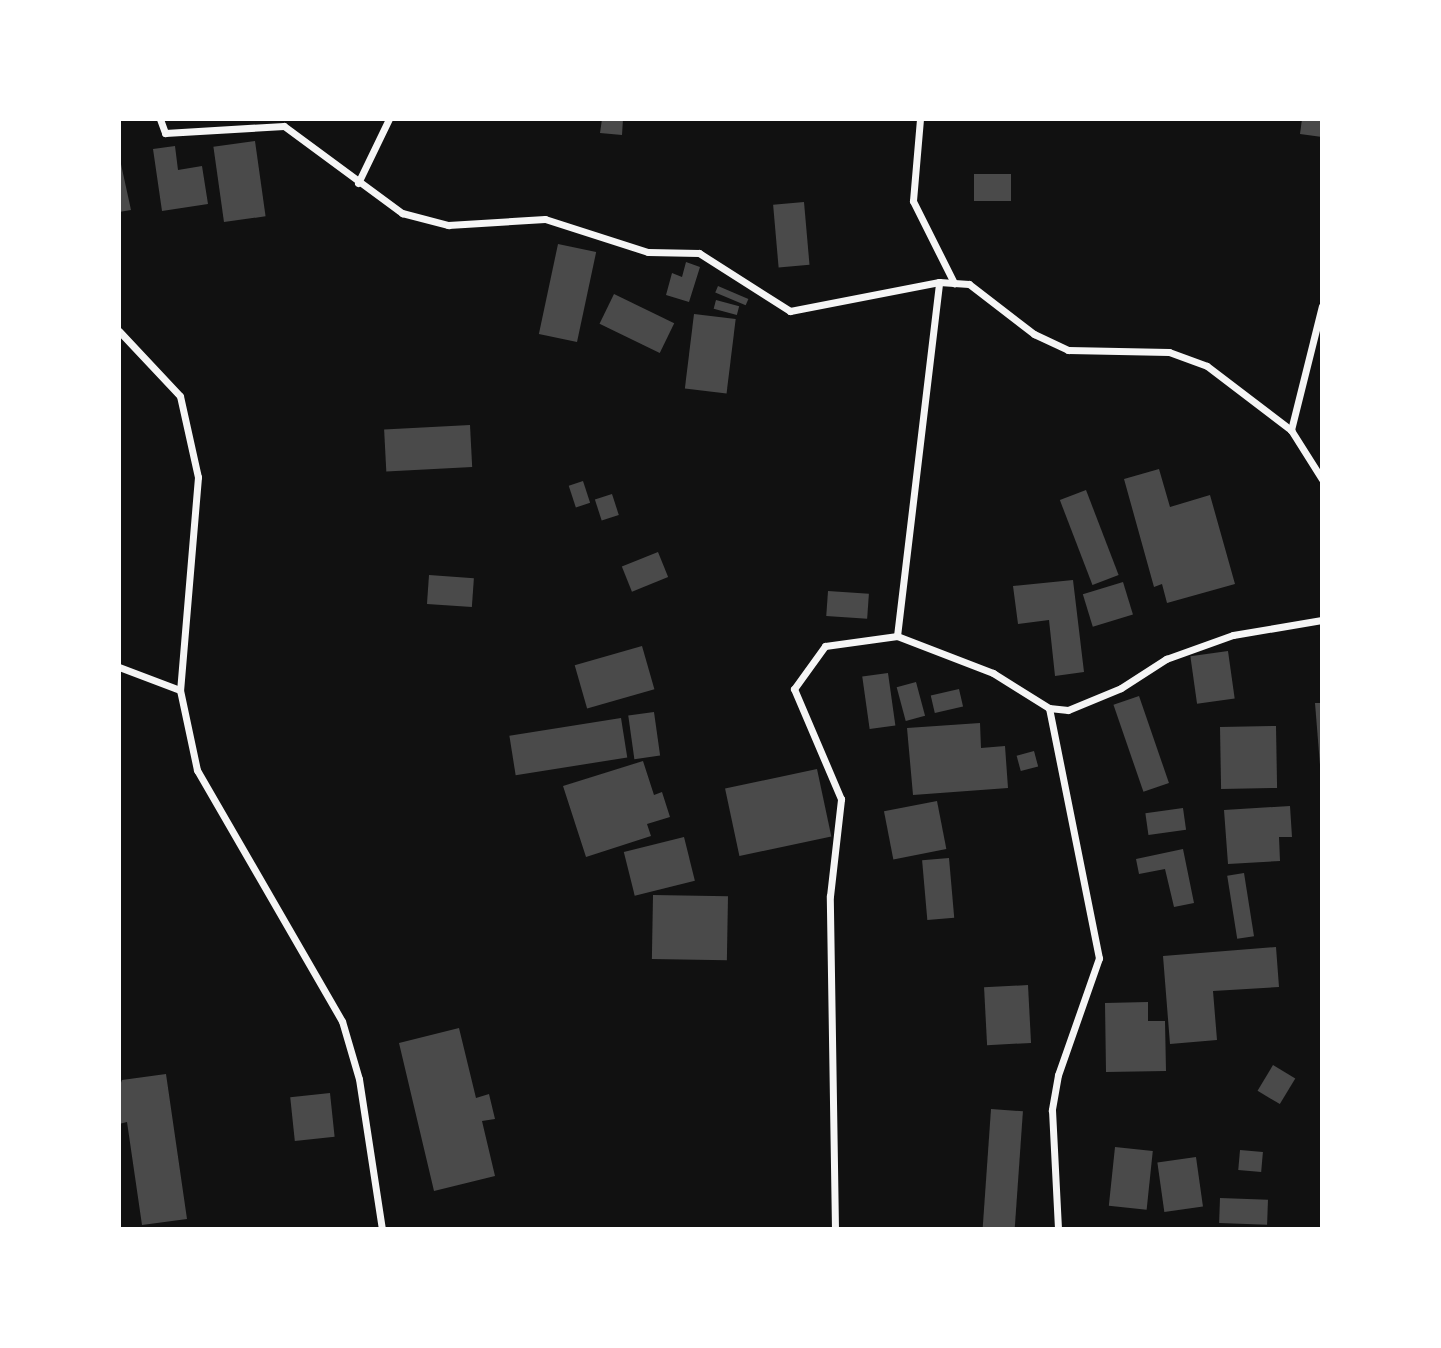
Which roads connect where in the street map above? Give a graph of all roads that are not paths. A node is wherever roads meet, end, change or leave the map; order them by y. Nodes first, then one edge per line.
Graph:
1 (160, 119) edge
2 (389, 119) edge
3 (920, 119) edge
4 (358, 183) junction
5 (939, 282) junction
6 (954, 283) junction
7 (1322, 306) edge
8 (119, 331) edge
9 (1291, 430) junction
10 (1322, 480) edge
11 (1322, 620) edge
12 (897, 636) junction
13 (119, 667) edge
14 (180, 690) junction
15 (1049, 708) junction
16 (382, 1229) edge
17 (835, 1229) edge
18 (1058, 1229) edge

1 - 4 street
2 - 4 street
3 - 6 street
4 - 5 street
5 - 6 street
5 - 12 street
6 - 9 street
7 - 9 street
8 - 14 street
9 - 10 street
11 - 15 street
12 - 15 street
12 - 17 street
13 - 14 street
14 - 16 street
15 - 18 street

